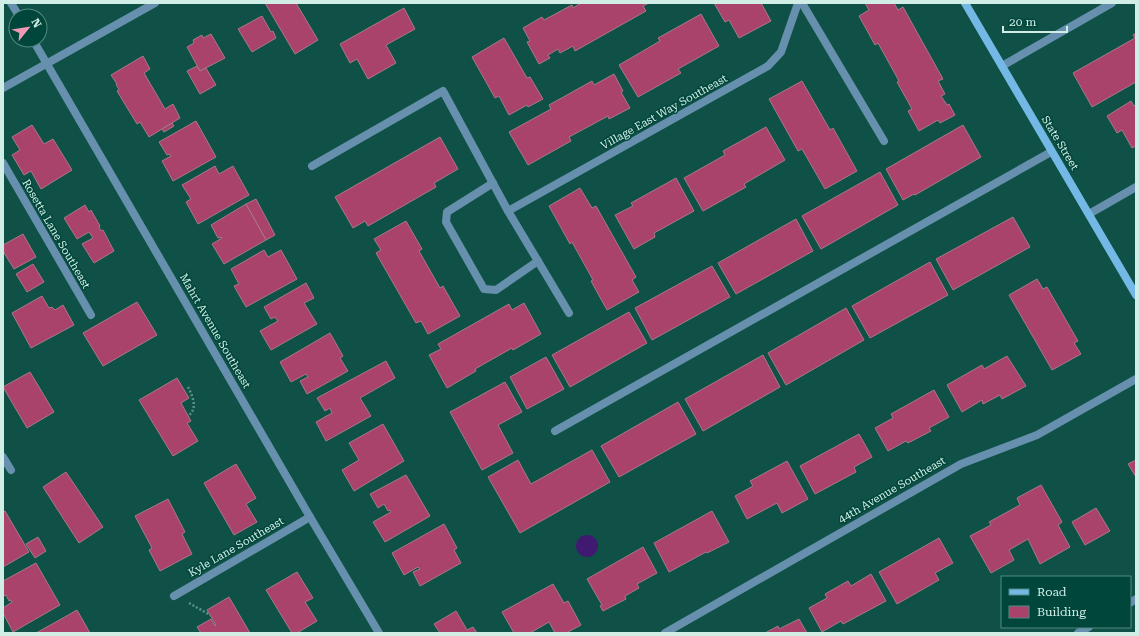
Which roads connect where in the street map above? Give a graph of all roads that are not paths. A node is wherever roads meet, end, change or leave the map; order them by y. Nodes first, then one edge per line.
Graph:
1 (155, 3) edge
2 (798, 3) edge
3 (802, 3) edge
4 (964, 3) edge
5 (1112, 3) edge
6 (38, 48) edge
7 (47, 64) junction
8 (1002, 66) junction
9 (3, 88) edge
10 (884, 141) dead end
11 (1051, 152) junction
12 (3, 163) edge
13 (312, 166) dead end
14 (493, 183) junction
15 (1136, 187) edge
16 (508, 211) junction
17 (1089, 214) junction
18 (538, 261) junction
19 (1136, 295) edge
20 (570, 313) dead end
21 (91, 315) dead end
22 (1136, 379) edge
23 (556, 431) dead end
24 (3, 457) edge
25 (11, 470) dead end
26 (310, 517) junction
27 (176, 595) road end
28 (379, 633) edge
29 (665, 633) edge

1 - 7 street
2 - 16 street, Village East Way Southeast
3 - 10 street
4 - 8 main road, State Street
5 - 8 street
6 - 7 street, Mahrt Avenue Southeast
7 - 9 street
7 - 26 street, Mahrt Avenue Southeast
8 - 11 main road, State Street
11 - 17 main road, State Street
11 - 23 street
12 - 21 street, Rosetta Lane Southeast
13 - 14 street
14 - 16 street
14 - 18 street
15 - 17 street
16 - 18 street
17 - 19 main road, State Street
18 - 20 street
22 - 29 street, 44th Avenue Southeast
24 - 25 street
26 - 27 street, Kyle Lane Southeast
26 - 28 street, Mahrt Avenue Southeast

